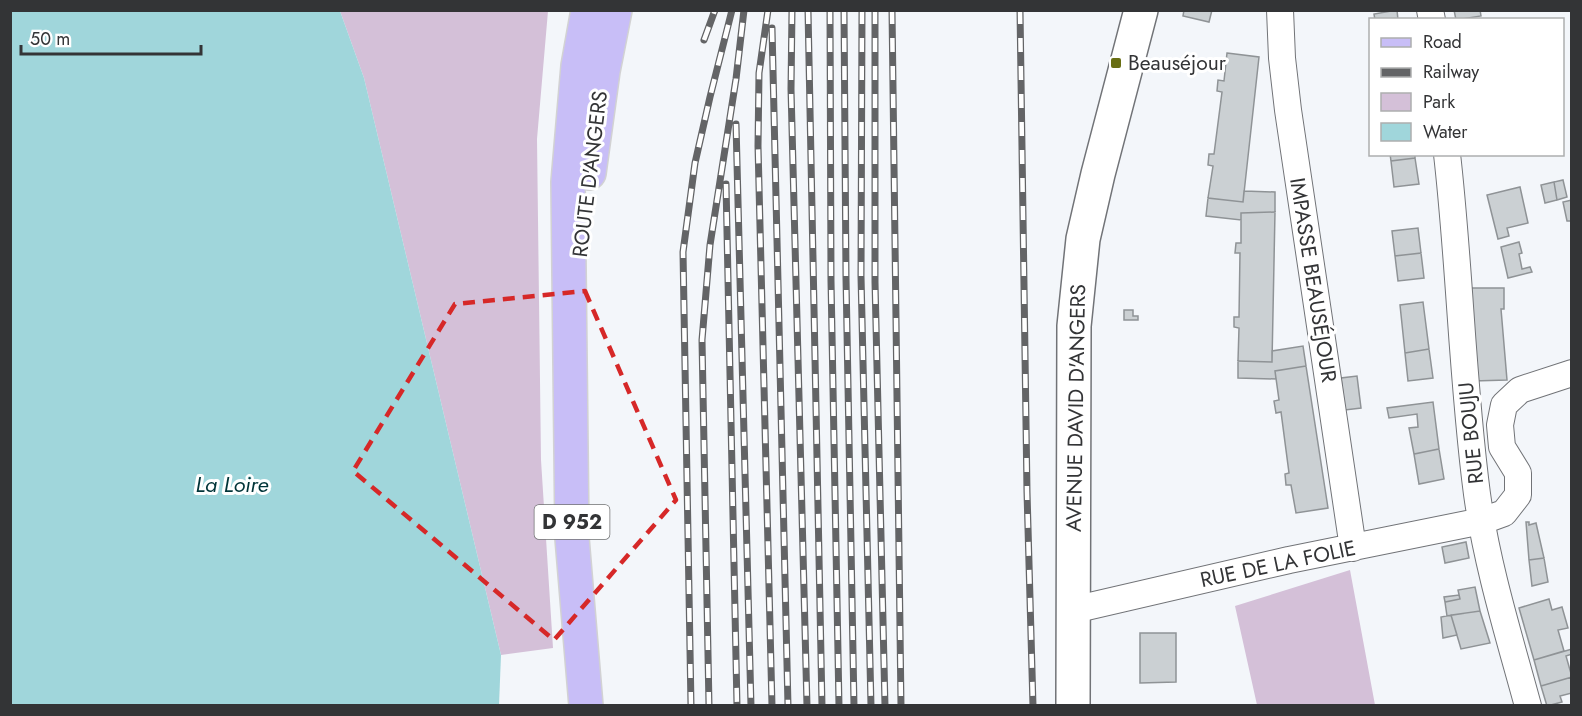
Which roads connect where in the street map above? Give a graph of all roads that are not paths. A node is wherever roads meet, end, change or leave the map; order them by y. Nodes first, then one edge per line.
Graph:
1 (588, 10) edge
2 (615, 10) edge
3 (1141, 10) edge
4 (1280, 10) edge
5 (1447, 156) edge
6 (571, 338) junction
7 (1572, 373) edge
8 (1482, 521) junction
9 (1353, 548) junction
10 (1073, 610) junction
11 (586, 705) edge
12 (1073, 705) edge
13 (1528, 705) edge

1 - 6 main road, ROUTE D'ANGERS / D 952
2 - 6 main road, ROUTE D'ANGERS / D 952
3 - 10 street, AVENUE DAVID D'ANGERS
4 - 9 street, IMPASSE BEAUSÉJOUR
5 - 8 street, RUE BOUJU
6 - 11 main road, ROUTE D'ANGERS / D 952
7 - 8 street, RUE DE LA FOLIE
8 - 9 street, RUE DE LA FOLIE
8 - 13 street, RUE BOUJU
9 - 10 street, RUE DE LA FOLIE
10 - 12 street, AVENUE DAVID D'ANGERS

